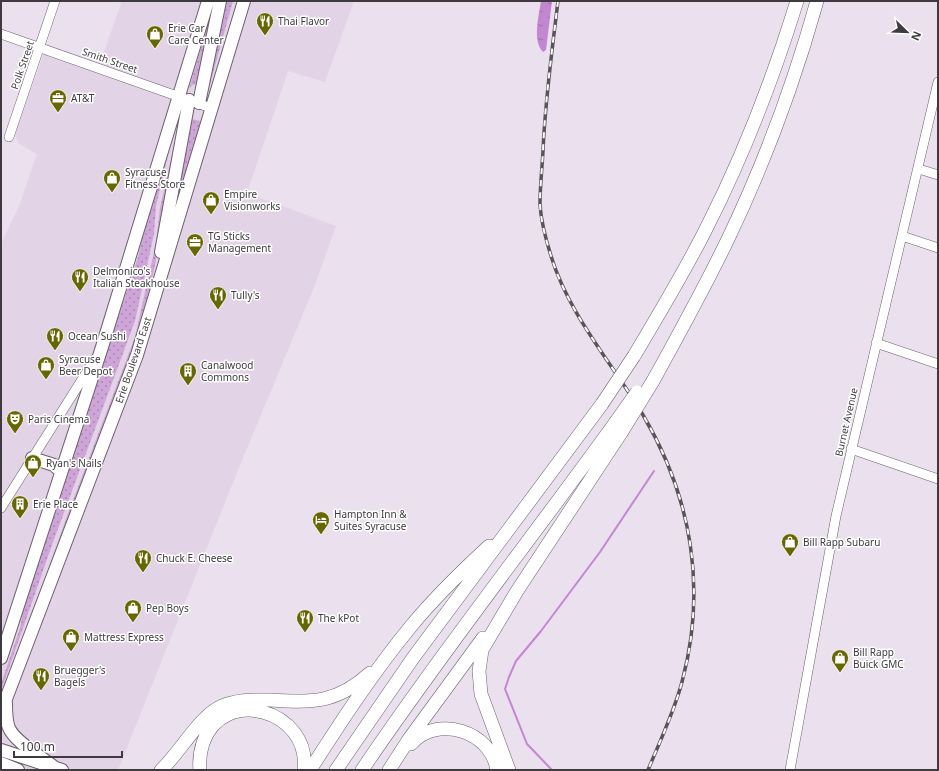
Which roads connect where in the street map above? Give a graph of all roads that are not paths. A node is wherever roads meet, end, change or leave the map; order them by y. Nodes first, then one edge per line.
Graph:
1 (55, 1) edge
2 (208, 1) edge
3 (220, 1) edge
4 (244, 1) edge
5 (797, 1) edge
6 (817, 1) edge
7 (1, 34) edge
8 (40, 47) junction
9 (938, 82) edge
10 (189, 100) junction
11 (211, 108) junction
12 (9, 137) dead end
13 (919, 169) junction
14 (938, 175) edge
15 (902, 236) junction
16 (938, 248) edge
17 (150, 311) junction
18 (876, 343) junction
19 (102, 347) junction
20 (938, 364) edge
21 (618, 428) junction
22 (851, 449) junction
23 (32, 458) junction
24 (62, 472) junction
25 (938, 478) edge
26 (1, 508) edge
27 (508, 529) junction
28 (517, 592) junction
29 (1, 658) edge
30 (383, 661) junction
31 (6, 700) junction
32 (1, 712) edge
33 (1, 750) edge
34 (1, 763) edge
35 (58, 768) edge
36 (18, 770) edge
37 (161, 770) edge
38 (200, 770) edge
39 (304, 770) edge
40 (310, 770) edge
41 (336, 770) edge
42 (362, 770) edge
43 (389, 770) edge
44 (497, 770) edge
45 (509, 770) edge
46 (790, 770) edge

1 - 8 street, Polk Street
2 - 10 main road
3 - 10 main road
4 - 11 main road, Erie Boulevard East
5 - 27 highway, bridge
6 - 21 highway, bridge
7 - 8 street, Smith Street
8 - 10 street, Smith Street
8 - 12 street, Polk Street
9 - 13 street, Burnet Avenue
10 - 11 street, Smith Street
10 - 17 main road
10 - 19 main road
11 - 17 main road, Erie Boulevard East
13 - 14 street
13 - 15 street, Burnet Avenue
15 - 16 street
15 - 18 street, Burnet Avenue
17 - 31 main road, Erie Boulevard East
18 - 20 street
18 - 22 street, Burnet Avenue
19 - 23 street
19 - 24 main road
21 - 28 highway
21 - 42 highway
22 - 25 street
22 - 46 street, Burnet Avenue
23 - 24 main road
23 - 26 street
24 - 29 main road
27 - 30 highway
27 - 41 highway
28 - 43 highway
28 - 45 highway
30 - 37 highway
30 - 40 highway
31 - 32 main road, Erie Boulevard East
31 - 35 main road
33 - 35 main road
34 - 36 main road
38 - 39 highway
43 - 44 highway

